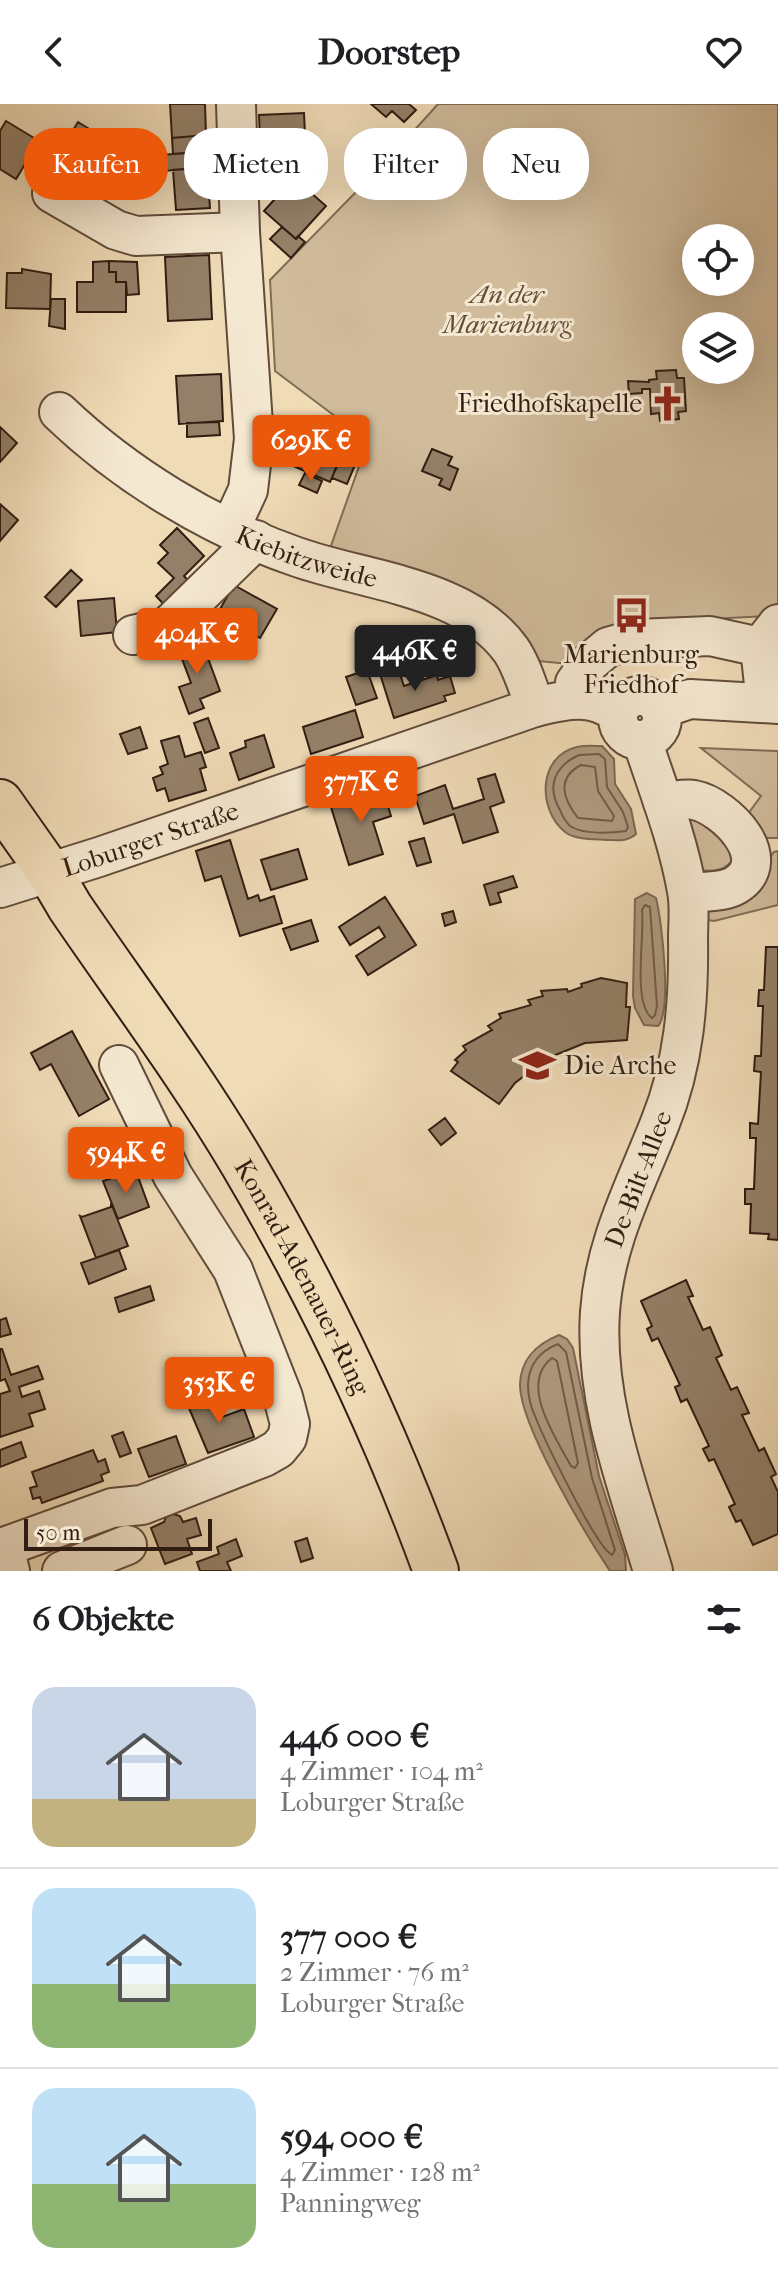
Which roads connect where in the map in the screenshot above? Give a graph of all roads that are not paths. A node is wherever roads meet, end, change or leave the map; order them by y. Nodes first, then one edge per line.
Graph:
1 (236, 104) edge
2 (64, 200) edge
3 (240, 232) junction
4 (59, 412) dead end
5 (243, 534) junction
6 (133, 635) dead end
7 (769, 636) edge
8 (579, 699) junction
9 (772, 703) edge
10 (535, 707) junction
11 (640, 721) junction
12 (0, 802) edge
13 (663, 802) junction
14 (50, 873) junction
15 (0, 888) edge
16 (688, 893) junction
17 (119, 1065) dead end
18 (112, 1508) junction
19 (5, 1552) edge
20 (132, 1558) edge
21 (62, 1571) edge
22 (436, 1571) edge
23 (653, 1571) edge

1 - 3 street
2 - 3 street
3 - 5 street
4 - 5 street, Kiebitzweide
5 - 6 street
5 - 10 street, Kiebitzweide
7 - 8 street
7 - 9 street
8 - 10 street, Loburger Straße
8 - 11 street
9 - 11 street
10 - 14 street, Loburger Straße
11 - 13 street, De-Bilt-Allee
12 - 14 main road, Konrad-Adenauer-Ring
13 - 16 street, De-Bilt-Allee
13 - 16 street
14 - 15 street, Loburger Straße
14 - 22 main road, Konrad-Adenauer-Ring
16 - 23 street, De-Bilt-Allee
17 - 18 street
18 - 19 street
18 - 20 street
20 - 21 street

